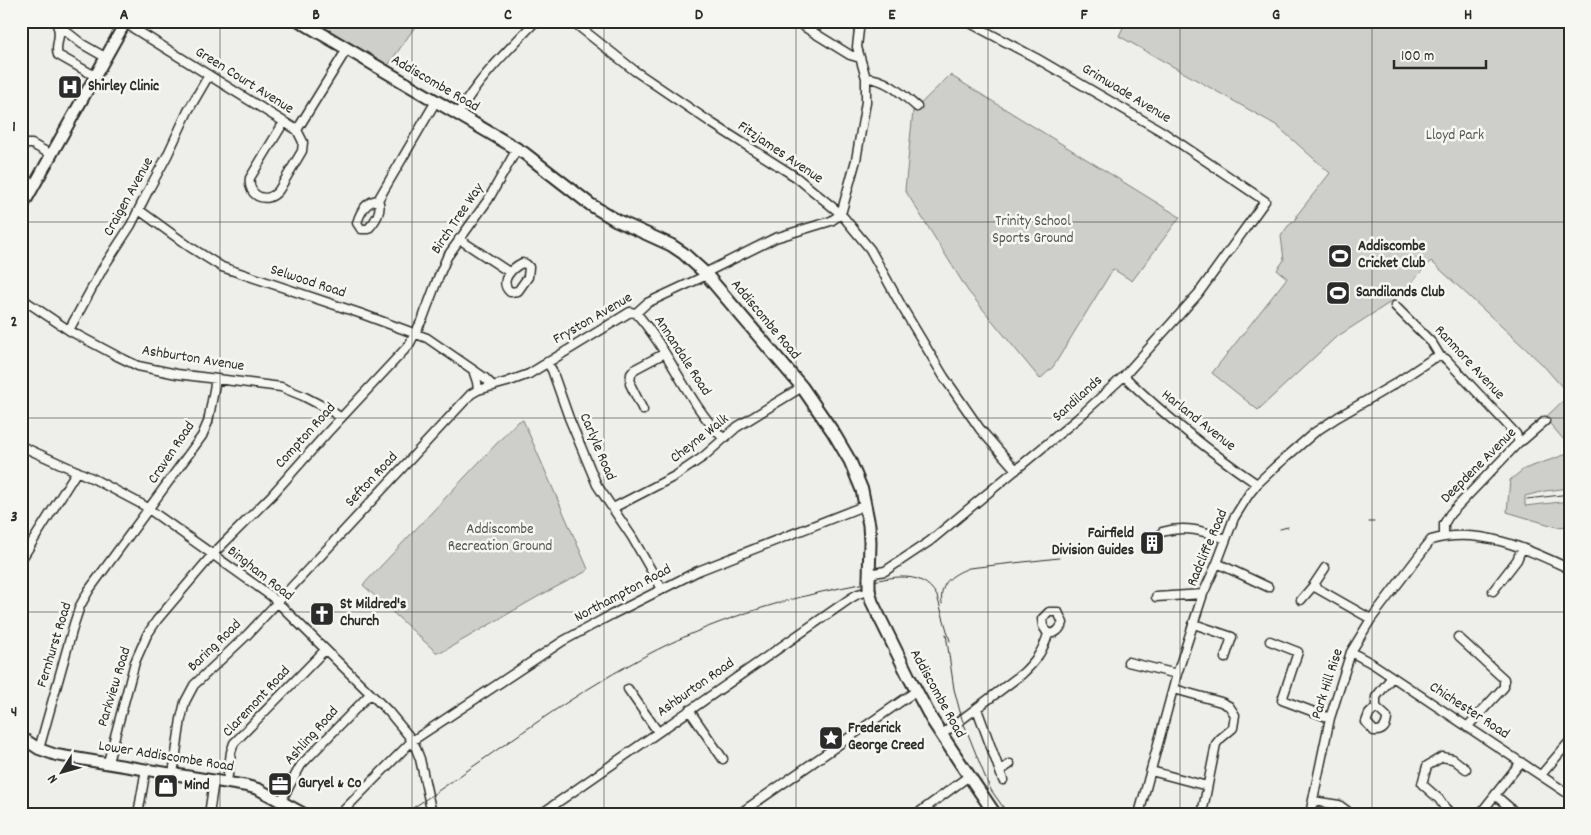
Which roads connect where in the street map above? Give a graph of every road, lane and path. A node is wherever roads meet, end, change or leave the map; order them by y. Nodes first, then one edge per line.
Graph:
1 (300, 21) edge
2 (536, 21) edge
3 (572, 21) edge
4 (795, 21) edge
5 (860, 21) edge
6 (966, 21) edge
7 (126, 22) edge
8 (55, 23) edge
9 (74, 38) junction
10 (58, 41) junction
11 (347, 49) junction
12 (105, 57) junction
13 (860, 58) junction
14 (210, 74) junction
15 (95, 76) junction
16 (866, 78) junction
17 (436, 101) junction
18 (917, 107) dead end
19 (458, 114) junction
20 (284, 122) junction
21 (298, 130) junction
22 (21, 143) edge
23 (517, 149) junction
24 (52, 155) junction
25 (378, 200) dead end
26 (1265, 201) joint
27 (21, 209) edge
28 (139, 210) junction
29 (841, 214) junction
30 (459, 239) junction
31 (509, 272) dead end
32 (706, 274) junction
33 (21, 298) edge
34 (1395, 306) dead end
35 (636, 312) junction
36 (69, 330) junction
37 (416, 334) junction
38 (665, 353) junction
39 (1440, 356) junction
40 (547, 362) junction
41 (473, 370) junction
42 (1124, 376) junction
43 (216, 379) junction
44 (493, 386) junction
45 (802, 387) junction
46 (478, 390) junction
47 (643, 410) dead end
48 (340, 418) junction
49 (1545, 421) dead end
50 (723, 438) junction
51 (1519, 442) junction
52 (21, 446) edge
53 (1016, 470) junction
54 (77, 471) junction
55 (1257, 484) junction
56 (866, 505) junction
57 (613, 508) junction
58 (149, 509) junction
59 (1162, 532) dead end
60 (1444, 536) junction
61 (1226, 539) junction
62 (1522, 548) junction
63 (213, 554) junction
64 (21, 560) edge
65 (1217, 563) junction
66 (1325, 568) dead end
67 (1570, 569) edge
68 (869, 583) junction
69 (1313, 586) junction
70 (1268, 587) dead end
71 (662, 589) junction
72 (1493, 591) dead end
73 (1202, 594) junction
74 (1156, 597) dead end
75 (1301, 600) dead end
76 (276, 602) junction
77 (1371, 619) junction
78 (1194, 624) junction
79 (1048, 634) dead end
80 (1458, 636) dead end
81 (1270, 640) dead end
82 (325, 650) junction
83 (1352, 652) junction
84 (1225, 658) dead end
85 (1128, 662) dead end
86 (1177, 674) junction
87 (1392, 677) junction
88 (628, 689) dead end
89 (1174, 689) junction
90 (916, 692) junction
91 (370, 694) junction
92 (1376, 707) dead end
93 (977, 708) junction
94 (689, 710) junction
95 (1330, 718) junction
96 (1467, 727) junction
97 (658, 732) junction
98 (941, 735) junction
99 (21, 737) edge
100 (412, 741) junction
101 (1570, 741) edge
102 (39, 749) junction
103 (723, 759) dead end
104 (108, 762) junction
105 (1521, 762) junction
106 (1010, 764) dead end
107 (146, 769) junction
108 (1466, 769) dead end
109 (1000, 772) junction
110 (1151, 772) junction
111 (173, 774) junction
112 (1541, 775) junction
113 (969, 776) junction
114 (1003, 780) dead end
115 (214, 781) junction
116 (227, 782) junction
117 (1207, 786) junction
118 (1495, 795) junction
119 (1570, 795) edge
120 (281, 801) junction
121 (1313, 801) junction
122 (138, 814) edge
123 (209, 814) edge
124 (304, 814) edge
125 (340, 814) edge
126 (432, 814) edge
127 (541, 814) edge
128 (739, 814) edge
129 (917, 814) edge
130 (996, 814) edge
131 (1139, 814) edge
132 (1202, 814) edge
133 (1310, 814) edge
134 (1351, 814) edge
135 (1452, 814) edge
136 (1480, 814) edge
137 (1517, 814) edge

1 - 11 highway, Addiscombe Road
2 - 19 street
3 - 29 street, Fitzjames Avenue
4 - 13 street
5 - 13 street
6 - 26 street, Grimwade Avenue
7 - 12 main road
7 - 14 street, Green Court Avenue
8 - 9 street
8 - 10 street
9 - 10 street
9 - 12 street
10 - 15 street
11 - 17 highway, Addiscombe Road
11 - 21 street
12 - 15 main road
13 - 16 street
14 - 20 street, Green Court Avenue
14 - 28 street, Craigen Avenue
15 - 24 main road
16 - 18 street
16 - 29 street
17 - 19 highway, Addiscombe Road
17 - 25 street
19 - 23 highway, Addiscombe Road
20 - 21 street, Green Court Avenue
20 - 21 street
22 - 24 street
23 - 30 street, Birch Tree Way
23 - 32 highway, Addiscombe Road
24 - 27 main road
26 - 42 street, Sandilands
28 - 36 street, Craigen Avenue
28 - 37 street, Selwood Road
29 - 32 street, Fryston Avenue
29 - 53 street, Fitzjames Avenue
30 - 31 street
30 - 37 street, Birch Tree Way
32 - 35 street, Fryston Avenue
32 - 45 highway, Addiscombe Road
33 - 36 street, Ashburton Avenue
34 - 39 street, Ranmore Avenue
35 - 38 street, Annandale Road
35 - 40 street, Fryston Avenue
36 - 43 street, Ashburton Avenue
37 - 41 street, Selwood Road
37 - 48 street, Compton Road
38 - 47 street
38 - 50 street, Annandale Road
39 - 51 street, Ranmore Avenue
39 - 55 street, Radcliffe Road
40 - 44 street, Fryston Avenue
40 - 57 street, Carlyle Road
41 - 44 street, Selwood Road
41 - 46 street
42 - 53 street, Sandilands
42 - 55 street, Harland Avenue
43 - 48 street, Ashburton Avenue
43 - 58 street, Craven Road
44 - 46 street, Sefton Road
45 - 50 street, Cheyne Walk
45 - 56 highway, Addiscombe Road
46 - 76 street, Sefton Road
48 - 63 street, Compton Road
49 - 51 street, Deepdene Avenue
50 - 57 street, Cheyne Walk
51 - 60 street, Deepdene Avenue
52 - 54 street, Bingham Road
53 - 68 street, Sandilands
54 - 58 street, Bingham Road
54 - 64 street
55 - 61 street, Radcliffe Road
56 - 68 highway, Addiscombe Road
56 - 71 street, Northampton Road
57 - 71 street, Carlyle Road
58 - 63 street, Bingham Road
58 - 102 street, Fernhurst Road
59 - 61 street
60 - 62 street
60 - 77 street, Park Hill Rise
61 - 65 street, Radcliffe Road
62 - 67 street
62 - 72 street
63 - 76 street, Bingham Road
63 - 104 street, Parkview Road
65 - 70 street
65 - 73 street, Radcliffe Road
66 - 69 street
68 - 90 highway, Addiscombe Road
68 - 94 street, Ashburton Road
69 - 75 street
69 - 77 street
71 - 100 street, Northampton Road
73 - 74 street
73 - 78 street, Radcliffe Road
76 - 82 street, Bingham Road
76 - 111 street, Baring Road
77 - 83 street, Park Hill Rise
78 - 84 street
78 - 86 street, Radcliffe Road
79 - 93 street
80 - 96 street
81 - 95 street
82 - 91 street, Bingham Road
82 - 116 street, Claremont Road
83 - 87 street, Chichester Road
83 - 95 street, Park Hill Rise
85 - 86 street
86 - 89 street, Radcliffe Road
87 - 92 street
87 - 96 street, Chichester Road
88 - 97 street
89 - 110 street, Radcliffe Road
89 - 117 street
90 - 98 highway, Addiscombe Road
90 - 128 street
91 - 100 street, Bingham Road
91 - 120 street, Ashling Road
93 - 98 street
93 - 109 street
94 - 97 street, Ashburton Road
94 - 103 street
95 - 121 street, Park Hill Rise
96 - 105 street, Chichester Road
97 - 127 street, Ashburton Road
98 - 113 highway, Addiscombe Road
99 - 102 main road, Lower Addiscombe Road
100 - 125 street, Northampton Road
100 - 126 street, Bingham Road
101 - 112 street
102 - 104 main road, Lower Addiscombe Road
104 - 107 main road, Lower Addiscombe Road
105 - 112 street, Chichester Road
105 - 118 street
106 - 109 street
107 - 111 main road, Lower Addiscombe Road
107 - 122 street
108 - 135 street
109 - 114 street
110 - 117 street
110 - 131 street, Radcliffe Road
111 - 115 main road, Lower Addiscombe Road
112 - 119 street, Chichester Road
113 - 129 street
113 - 130 highway, Addiscombe Road
115 - 116 main road, Lower Addiscombe Road
115 - 123 street
116 - 120 main road, Lower Addiscombe Road
117 - 132 street
118 - 136 street
118 - 137 street
120 - 124 main road, Lower Addiscombe Road
121 - 133 street, Park Hill Rise
121 - 134 street

